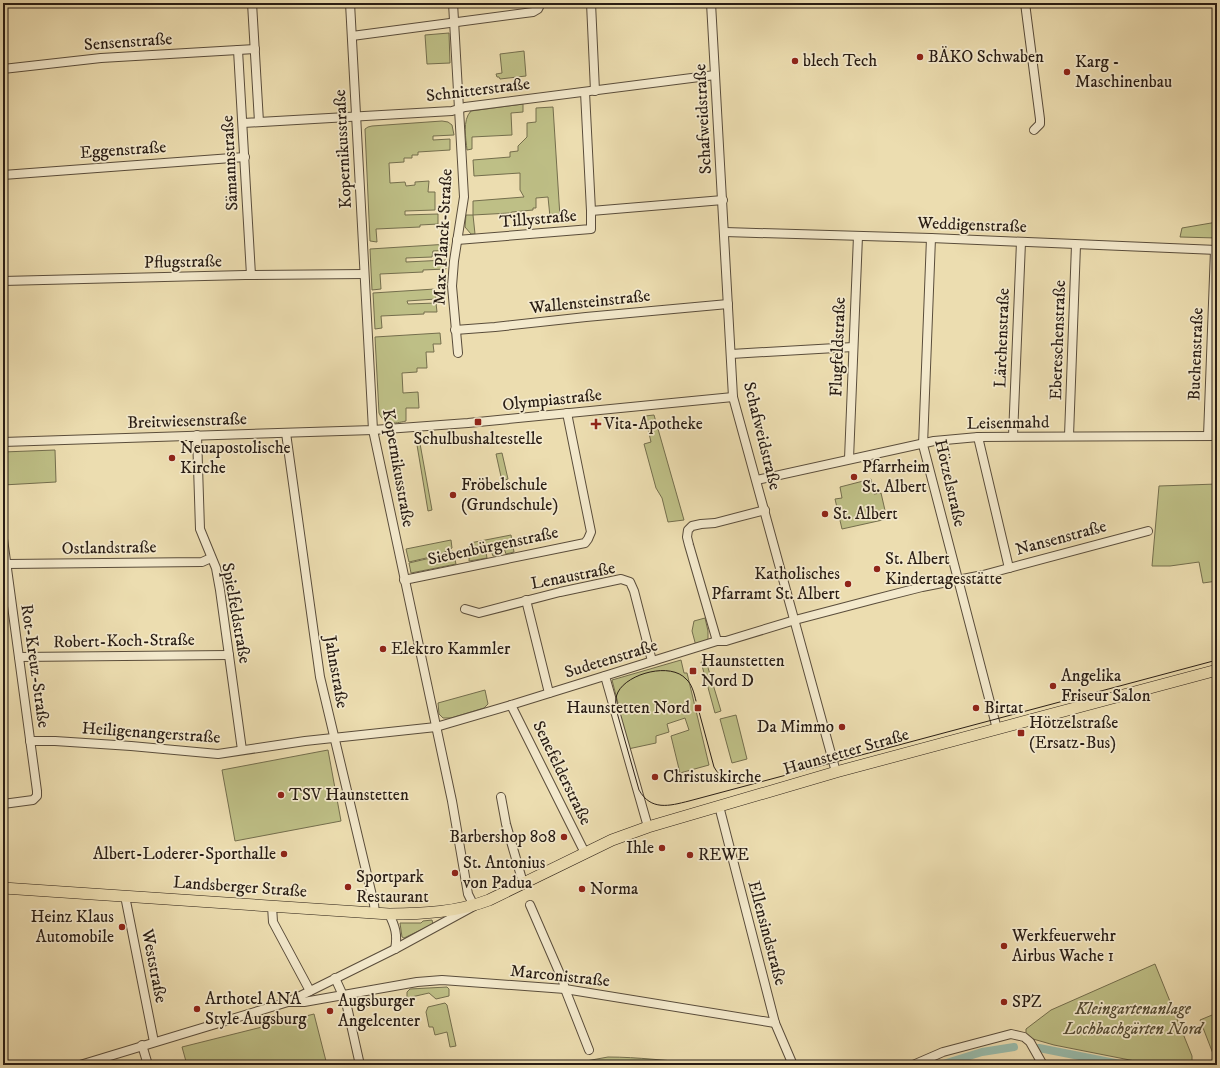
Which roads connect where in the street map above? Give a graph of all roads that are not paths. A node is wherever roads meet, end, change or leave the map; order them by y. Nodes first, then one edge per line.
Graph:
1 (252, 3) edge
2 (350, 3) edge
3 (454, 3) edge
4 (541, 3) edge
5 (591, 3) edge
6 (711, 3) edge
7 (1024, 3) edge
8 (454, 24) junction
9 (352, 36) junction
10 (255, 49) junction
11 (238, 50) junction
12 (3, 69) edge
13 (715, 75) junction
14 (595, 91) junction
15 (584, 92) junction
16 (459, 109) junction
17 (356, 117) junction
18 (260, 122) junction
19 (243, 123) junction
20 (1034, 130) dead end
21 (245, 157) junction
22 (3, 175) edge
23 (723, 200) junction
24 (591, 211) junction
25 (725, 232) junction
26 (858, 236) junction
27 (931, 238) junction
28 (458, 240) junction
29 (1021, 242) junction
30 (1076, 245) junction
31 (1216, 250) edge
32 (364, 274) junction
33 (251, 275) junction
34 (3, 281) edge
35 (728, 304) junction
36 (455, 330) junction
37 (853, 347) junction
38 (458, 353) dead end
39 (731, 354) junction
40 (733, 397) junction
41 (566, 414) junction
42 (373, 430) junction
43 (286, 433) junction
44 (198, 435) junction
45 (1013, 436) junction
46 (1070, 436) junction
47 (1208, 436) junction
48 (1217, 436) edge
49 (978, 437) junction
50 (3, 442) edge
51 (923, 445) junction
52 (849, 460) junction
53 (757, 480) junction
54 (765, 510) junction
55 (1148, 531) dead end
56 (3, 539) edge
57 (211, 558) junction
58 (7, 564) junction
59 (1009, 568) junction
60 (404, 580) junction
61 (957, 580) junction
62 (526, 600) junction
63 (465, 609) dead end
64 (795, 620) junction
65 (717, 641) junction
66 (229, 655) junction
67 (19, 657) junction
68 (652, 661) junction
69 (1217, 670) edge
70 (604, 676) junction
71 (549, 693) junction
72 (511, 705) junction
73 (436, 727) junction
74 (997, 729) junction
75 (334, 737) junction
76 (30, 741) junction
77 (242, 750) junction
78 (836, 772) junction
79 (501, 796) dead end
80 (3, 804) edge
81 (719, 806) junction
82 (648, 826) junction
83 (585, 853) junction
84 (523, 883) junction
85 (3, 888) edge
86 (125, 896) junction
87 (530, 905) dead end
88 (272, 906) junction
89 (474, 906) junction
90 (375, 914) junction
91 (389, 914) junction
92 (395, 949) junction
93 (335, 978) junction
94 (565, 989) junction
95 (310, 991) junction
96 (342, 995) junction
97 (288, 1002) junction
98 (775, 1023) junction
99 (154, 1042) junction
100 (142, 1045) junction
101 (589, 1050) dead end
102 (89, 1064) edge
103 (80, 1065) edge
104 (148, 1065) edge
105 (360, 1065) edge
106 (793, 1065) edge
107 (913, 1065) edge
108 (1043, 1065) edge

1 - 10 street, Sämannstraße
2 - 9 street, Kopernikusstraße
3 - 8 street, Max-Planck-Straße
4 - 8 street
5 - 14 street
6 - 13 street, Schafweidstraße
7 - 20 street
8 - 9 street
8 - 16 street, Max-Planck-Straße
9 - 17 street, Kopernikusstraße
10 - 11 street, Sensenstraße
10 - 18 street, Sämannstraße
11 - 12 street, Sensenstraße
11 - 19 street, Sämannstraße
13 - 14 street, Schnitterstraße
13 - 23 street, Schafweidstraße
14 - 15 street, Schnitterstraße
15 - 16 street, Schnitterstraße
15 - 24 street
16 - 17 street, Schnitterstraße
16 - 28 street, Max-Planck-Straße
17 - 18 street, Schnitterstraße
17 - 32 street, Kopernikusstraße
18 - 19 street, Schnitterstraße
19 - 21 street, Sämannstraße
21 - 22 street, Eggenstraße
21 - 33 street, Sämannstraße
23 - 24 street, Tillystraße
23 - 25 street, Schafweidstraße
24 - 28 street, Tillystraße
25 - 26 street, Weddigenstraße
25 - 35 street, Schafweidstraße
26 - 27 street, Weddigenstraße
26 - 37 street, Flugfeldstraße
27 - 29 street, Weddigenstraße
27 - 51 street, Hötzelstraße
28 - 36 street, Max-Planck-Straße
29 - 30 street, Weddigenstraße
29 - 45 street, Lärchenstraße
30 - 31 street, Weddigenstraße
30 - 46 street, Ebereschenstraße
31 - 47 street, Buchenstraße
32 - 33 street, Pflugstraße
32 - 42 street, Kopernikusstraße
33 - 34 street, Pflugstraße
35 - 36 street, Wallensteinstraße
35 - 39 street, Schafweidstraße
36 - 38 street, Max-Planck-Straße
37 - 39 street
37 - 52 street, Flugfeldstraße
39 - 40 street, Schafweidstraße
40 - 41 street, Olympiastraße
40 - 53 street, Schafweidstraße
41 - 42 street, Olympiastraße
41 - 60 street, Siebenbürgenstraße
42 - 43 street, Breitwiesenstraße
42 - 60 street, Kopernikusstraße
43 - 44 street, Breitwiesenstraße
43 - 75 street, Jahnstraße
44 - 50 street, Breitwiesenstraße
44 - 57 street, Spielfeldstraße
45 - 46 street, Leisenmahd
45 - 49 street, Leisenmahd
46 - 47 street, Leisenmahd
47 - 48 street, Leisenmahd
49 - 51 street, Leisenmahd
49 - 59 street
51 - 52 street, Leisenmahd
51 - 61 street, Hötzelstraße
52 - 53 street, Leisenmahd
53 - 54 street, Schafweidstraße
54 - 64 street, Schafweidstraße
54 - 65 street
55 - 59 street, Nansenstraße
56 - 58 street, Rot-Kreuz-Straße
57 - 58 street, Ostlandstraße
57 - 66 street, Spielfeldstraße
58 - 67 street, Rot-Kreuz-Straße
59 - 61 street, Nansenstraße
60 - 73 street, Kopernikusstraße
61 - 64 street, Nansenstraße
61 - 74 street, Hötzelstraße
62 - 63 street, Lenaustraße
62 - 68 street, Lenaustraße
62 - 71 street
64 - 65 street, Sudetenstraße
64 - 78 street, Schafweidstraße
65 - 68 street, Sudetenstraße
66 - 67 street, Robert-Koch-Straße
66 - 77 street, Spielfeldstraße
67 - 76 street, Rot-Kreuz-Straße
68 - 70 street, Sudetenstraße
69 - 74 main road, Haunstetter Straße
70 - 71 street, Sudetenstraße
70 - 82 street
71 - 72 street, Sudetenstraße
72 - 73 street, Sudetenstraße
72 - 83 street, Senefelderstraße
73 - 75 street, Heiligenangerstraße
73 - 89 street, Kopernikusstraße
74 - 78 main road, Haunstetter Straße
75 - 77 street, Heiligenangerstraße
75 - 90 street, Jahnstraße
76 - 77 street, Heiligenangerstraße
76 - 80 street, Rot-Kreuz-Straße
78 - 81 main road, Haunstetter Straße
79 - 84 street
81 - 82 main road, Haunstetter Straße
81 - 98 street, Ellensindstraße
82 - 83 main road, Haunstetter Straße
83 - 84 main road, Haunstetter Straße
84 - 89 main road, Haunstetter Straße
85 - 86 main road, Landsberger Straße
86 - 88 main road, Landsberger Straße
86 - 99 street, Weststraße
87 - 94 street
88 - 90 main road, Landsberger Straße
88 - 95 street
89 - 91 main road, Landsberger Straße
89 - 92 street
90 - 91 main road, Landsberger Straße
91 - 92 street
92 - 93 street
93 - 95 street
93 - 96 street
94 - 96 street, Marconistraße
94 - 98 street, Marconistraße
94 - 101 street
95 - 97 street
96 - 97 street, Marconistraße
96 - 105 street
97 - 99 street
98 - 106 street, Ellensindstraße
99 - 100 street
100 - 102 street
100 - 104 street
102 - 103 street
107 - 108 street

